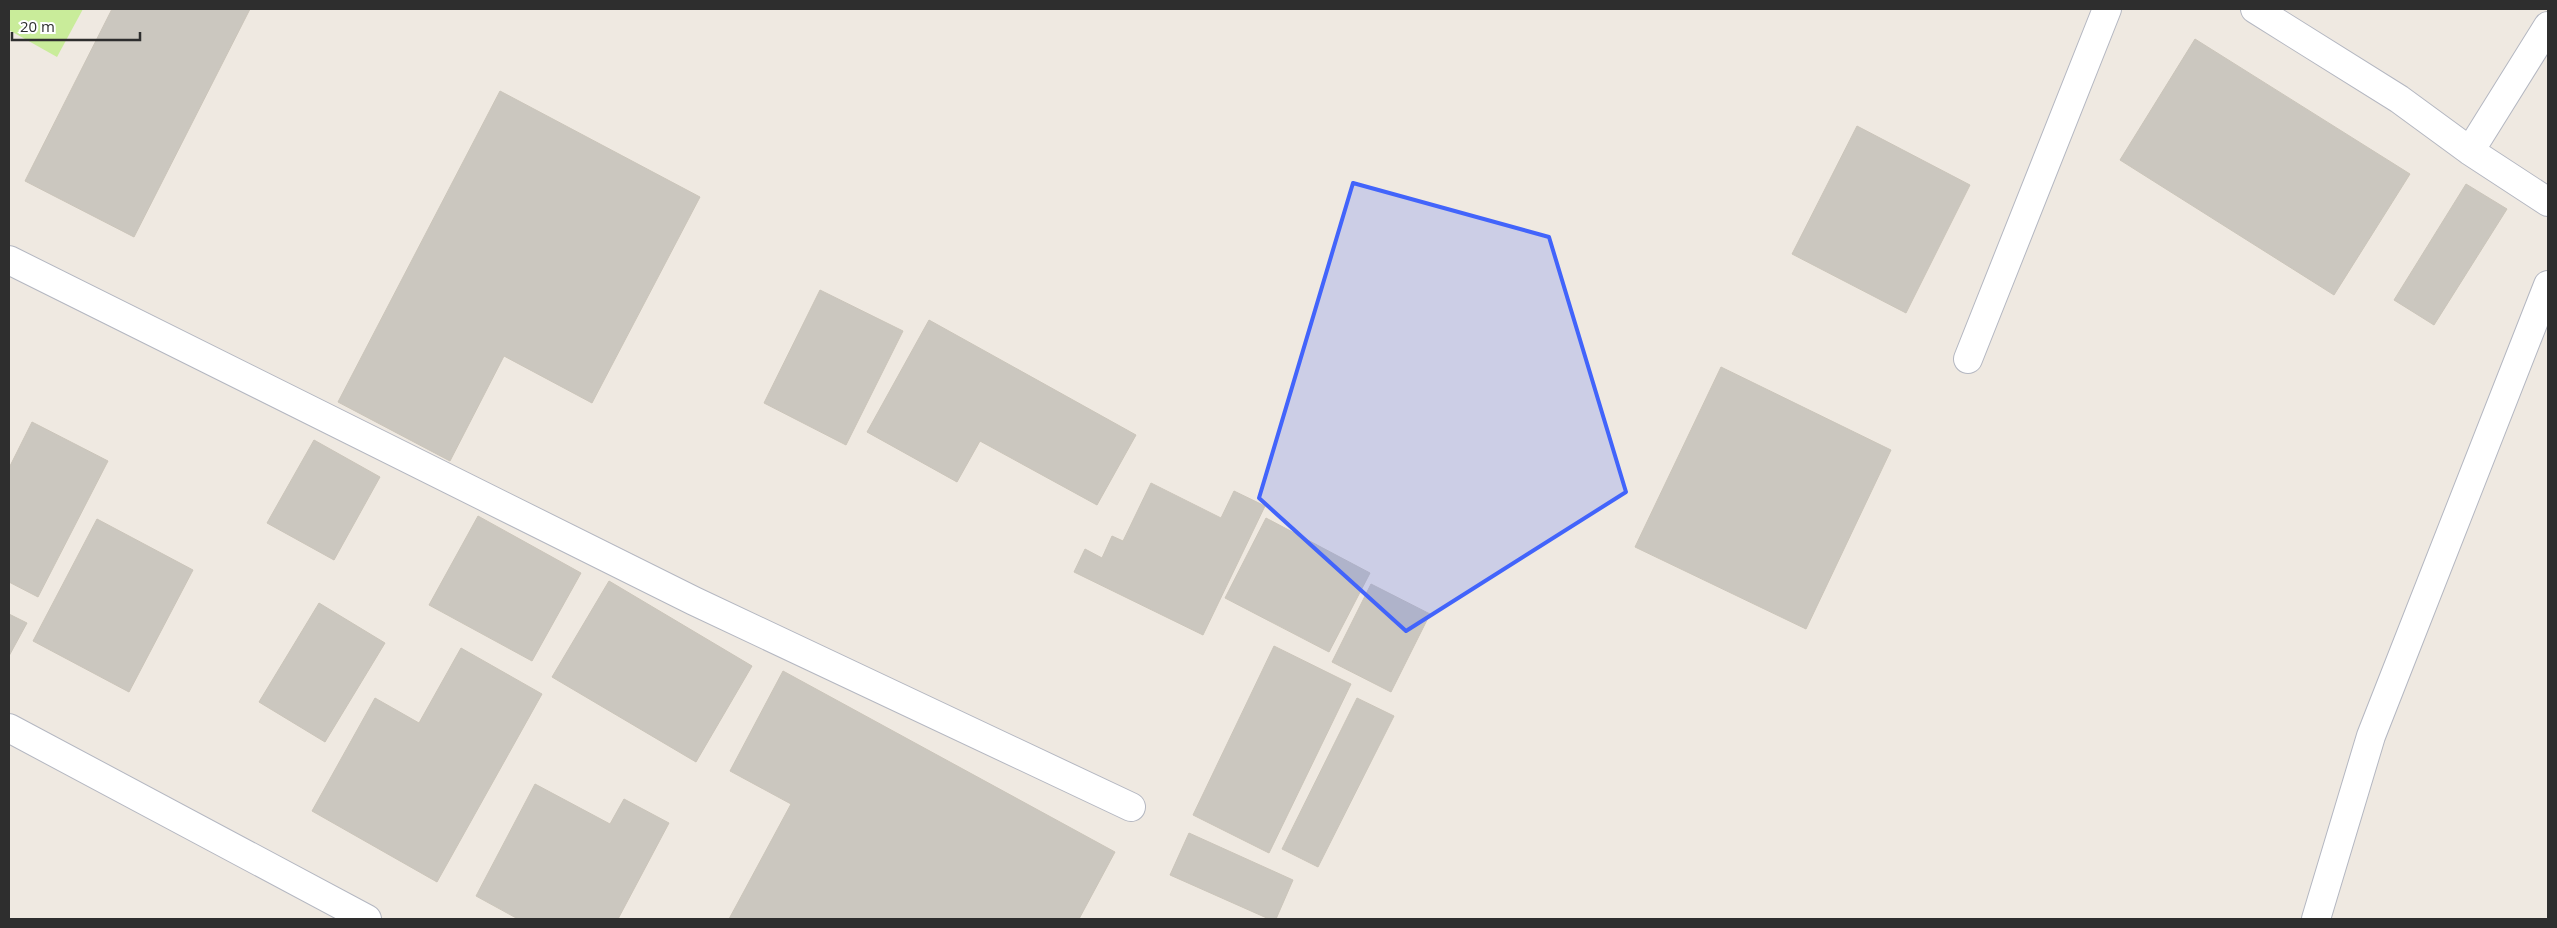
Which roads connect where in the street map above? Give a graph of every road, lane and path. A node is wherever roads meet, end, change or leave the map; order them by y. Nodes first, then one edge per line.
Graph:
1 (2107, 9) edge
2 (2255, 9) edge
3 (2548, 26) edge
4 (2470, 151) junction
5 (2548, 202) edge
6 (9, 260) edge
7 (2548, 285) edge
8 (1968, 359) dead end
9 (9, 728) edge
10 (1131, 807) dead end
11 (367, 919) edge
12 (2316, 919) edge

1 - 8 street
2 - 4 street
3 - 4 street
4 - 5 street
6 - 10 street
7 - 12 street
9 - 11 street

